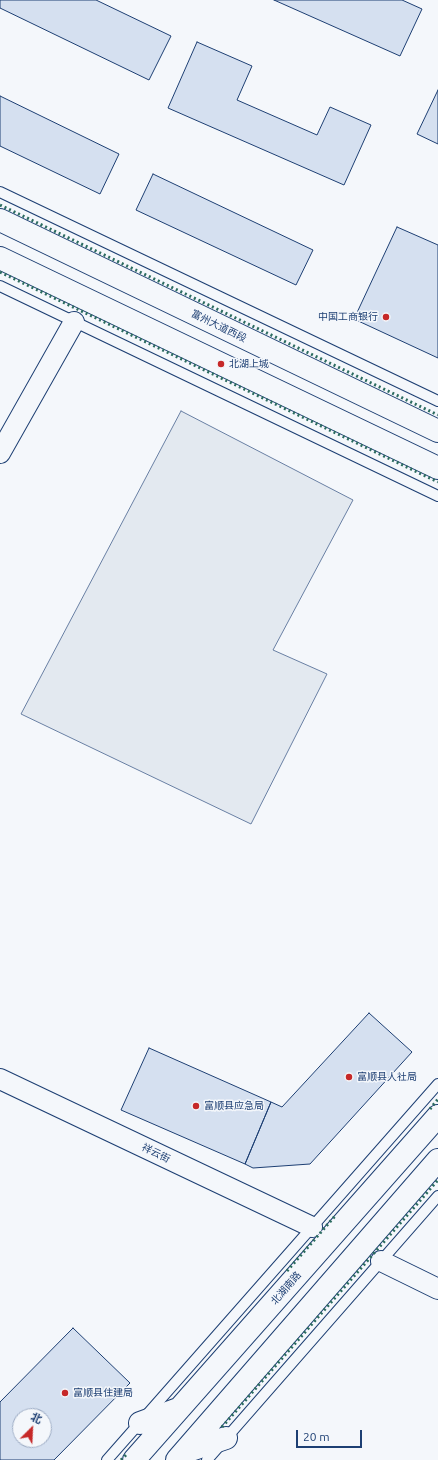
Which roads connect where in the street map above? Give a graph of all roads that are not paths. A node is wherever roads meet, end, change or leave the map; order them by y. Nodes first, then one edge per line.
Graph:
1 (0, 192) edge
2 (0, 220) edge
3 (0, 258) edge
4 (0, 286) edge
5 (74, 322) junction
6 (438, 402) edge
7 (438, 430) edge
8 (0, 453) edge
9 (438, 468) edge
10 (438, 496) edge
11 (0, 1078) edge
12 (438, 1084) edge
13 (438, 1116) edge
14 (438, 1160) edge
15 (438, 1196) edge
16 (312, 1227) junction
17 (381, 1261) junction
18 (438, 1289) edge
19 (181, 1408) junction
20 (140, 1423) junction
21 (226, 1438) junction
22 (181, 1456) edge
23 (107, 1460) edge
24 (134, 1460) edge
25 (207, 1460) edge

1 - 6 lane
2 - 7 main road, 富州大道西段
3 - 9 main road
4 - 5 lane
5 - 8 street
5 - 10 lane
11 - 16 street, 祥云街
12 - 16 lane
13 - 19 main road, 北湖南路
14 - 22 main road
15 - 17 lane
16 - 20 lane
17 - 18 street
17 - 21 lane
19 - 20 main road
19 - 24 main road, 北湖南路
20 - 23 lane
21 - 22 main road
21 - 25 lane

